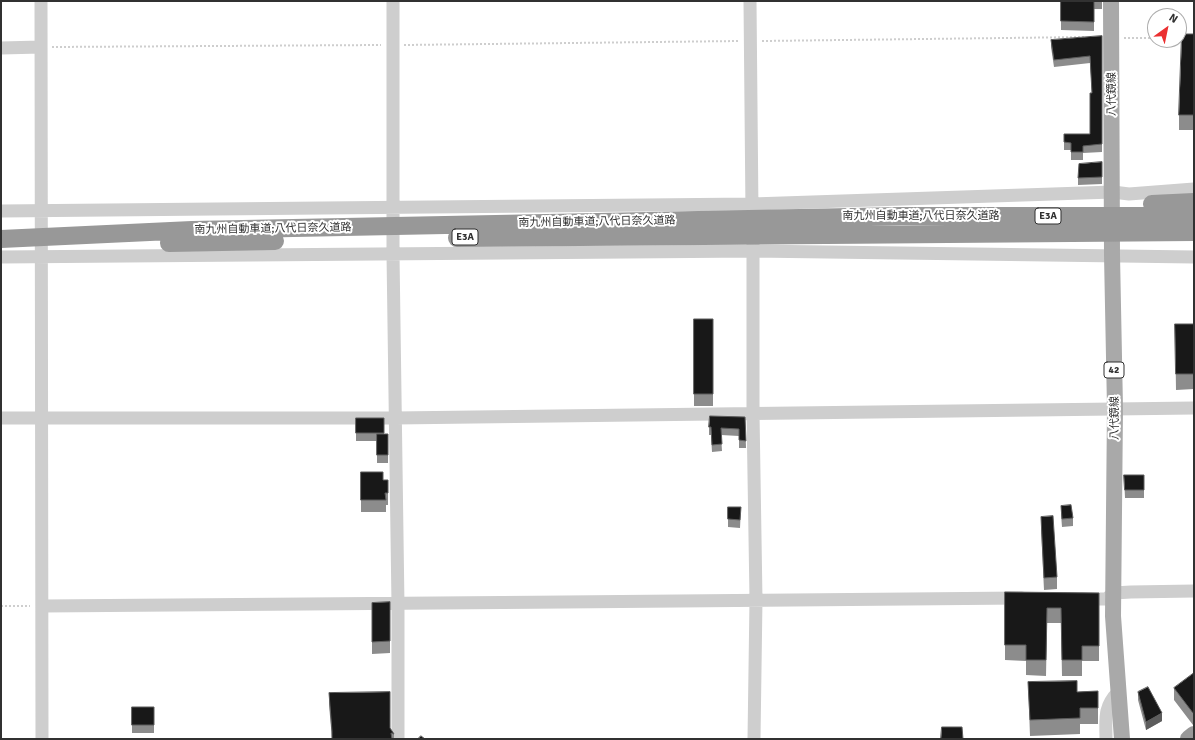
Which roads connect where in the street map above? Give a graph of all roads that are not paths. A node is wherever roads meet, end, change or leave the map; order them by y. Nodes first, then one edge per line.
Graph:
1 (41, 1) edge
2 (393, 1) edge
3 (750, 1) edge
4 (1111, 1) edge
5 (1, 48) edge
6 (41, 48) junction
7 (1194, 189) edge
8 (1113, 192) junction
9 (1194, 202) edge
10 (752, 204) junction
11 (393, 208) junction
12 (42, 210) junction
13 (1, 211) edge
14 (901, 216) junction
15 (1194, 216) edge
16 (1194, 232) edge
17 (929, 234) junction
18 (1, 240) edge
19 (1194, 243) edge
20 (753, 251) junction
21 (393, 254) junction
22 (1112, 255) junction
23 (1, 257) edge
24 (41, 257) junction
25 (1194, 257) edge
26 (1115, 408) junction
27 (1194, 408) edge
28 (753, 413) junction
29 (1, 418) edge
30 (42, 418) junction
31 (394, 418) junction
32 (1194, 591) edge
33 (1114, 593) junction
34 (1036, 598) edge
35 (756, 599) junction
36 (1067, 599) edge
37 (398, 605) junction
38 (43, 606) junction
39 (1118, 692) junction
40 (1194, 735) edge
41 (42, 739) edge
42 (398, 739) edge
43 (754, 739) edge
44 (1106, 739) edge
45 (1122, 739) edge
46 (1189, 739) edge

1 - 6 street
2 - 11 street
3 - 10 street
4 - 8 main road, 八代鏡線 / 42
5 - 6 street
6 - 12 street
7 - 8 street
8 - 10 street
8 - 22 main road, 八代鏡線 / 42
9 - 14 highway, bridge
10 - 11 street
10 - 20 street
11 - 12 street
11 - 21 street
12 - 13 street
12 - 24 street
14 - 15 highway, 南九州自動車道;八代日奈久道路 / E3A, bridge
14 - 18 highway, 南九州自動車道;八代日奈久道路 / E3A, bridge
16 - 17 highway, 南九州自動車道;八代日奈久道路 / E3A, bridge
17 - 18 highway, 南九州自動車道;八代日奈久道路 / E3A, bridge
17 - 19 highway, bridge
20 - 21 street
20 - 22 street
20 - 28 street
21 - 24 street
21 - 31 street
22 - 25 street
22 - 26 main road, 八代鏡線 / 42
23 - 24 street
24 - 30 street
26 - 27 street
26 - 28 street
26 - 33 main road, 八代鏡線 / 42
28 - 31 street
28 - 35 street
29 - 30 street
30 - 31 street
30 - 38 street
31 - 37 street
32 - 33 street
33 - 36 street
33 - 39 main road, 八代鏡線 / 42
34 - 35 street
35 - 37 street
35 - 43 street
37 - 38 street
37 - 42 street
38 - 41 street
39 - 44 street
39 - 45 main road, 八代鏡線 / 42
40 - 46 highway

